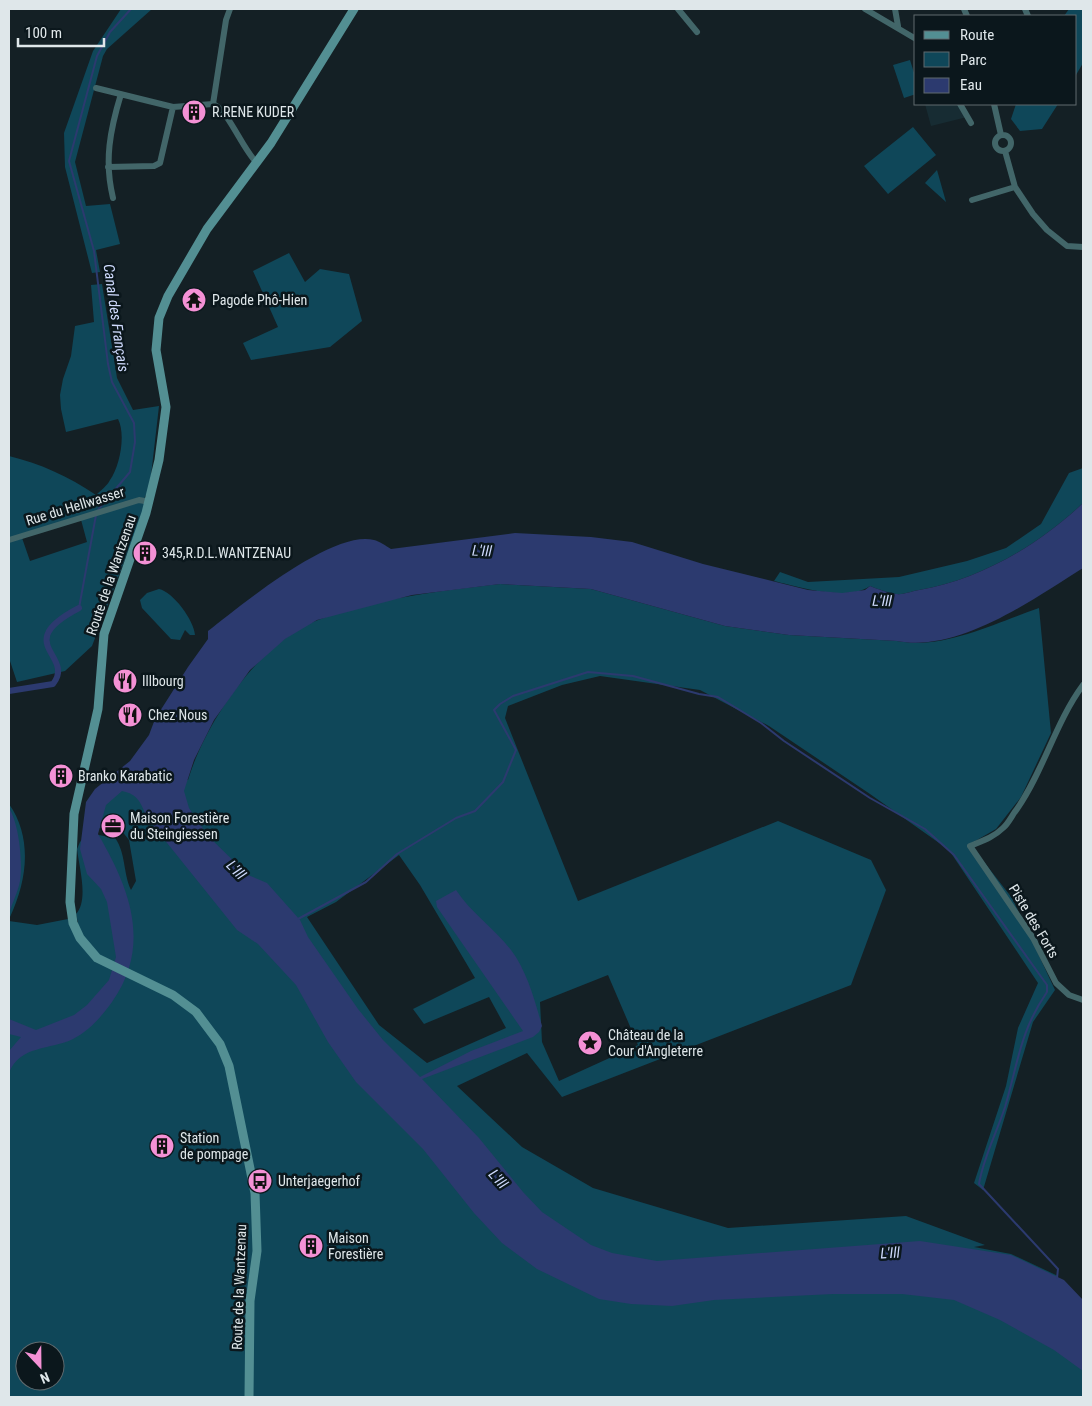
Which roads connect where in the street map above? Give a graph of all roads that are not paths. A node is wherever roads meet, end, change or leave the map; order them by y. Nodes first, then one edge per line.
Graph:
1 (230, 9) edge
2 (354, 9) edge
3 (678, 9) edge
4 (866, 9) edge
5 (895, 9) edge
6 (898, 26) junction
7 (697, 32) dead end
8 (914, 38) edge
9 (96, 88) dead end
10 (121, 94) junction
11 (212, 104) junction
12 (961, 105) edge
13 (994, 105) edge
14 (173, 107) junction
15 (971, 123) dead end
16 (1001, 135) junction
17 (1005, 151) junction
18 (256, 162) junction
19 (108, 167) junction
20 (1015, 188) junction
21 (113, 198) dead end
22 (972, 200) dead end
23 (1083, 247) edge
24 (150, 502) junction
25 (9, 540) edge
26 (1083, 685) edge
27 (1083, 1000) edge
28 (249, 1397) edge

1 - 11 street
2 - 18 main road, Route de la Wantzenau
3 - 7 street
4 - 6 street
5 - 6 street
6 - 8 street
9 - 10 street
10 - 14 street
10 - 19 street
11 - 14 street
11 - 18 street
12 - 15 street
13 - 16 street
14 - 19 street
16 - 17 street
16 - 17 street
17 - 20 street
18 - 24 main road, Route de la Wantzenau
19 - 21 street
20 - 22 street
20 - 23 street
24 - 25 street, Rue du Hellwasser
24 - 28 main road, Route de la Wantzenau
26 - 27 street, Piste des Forts

